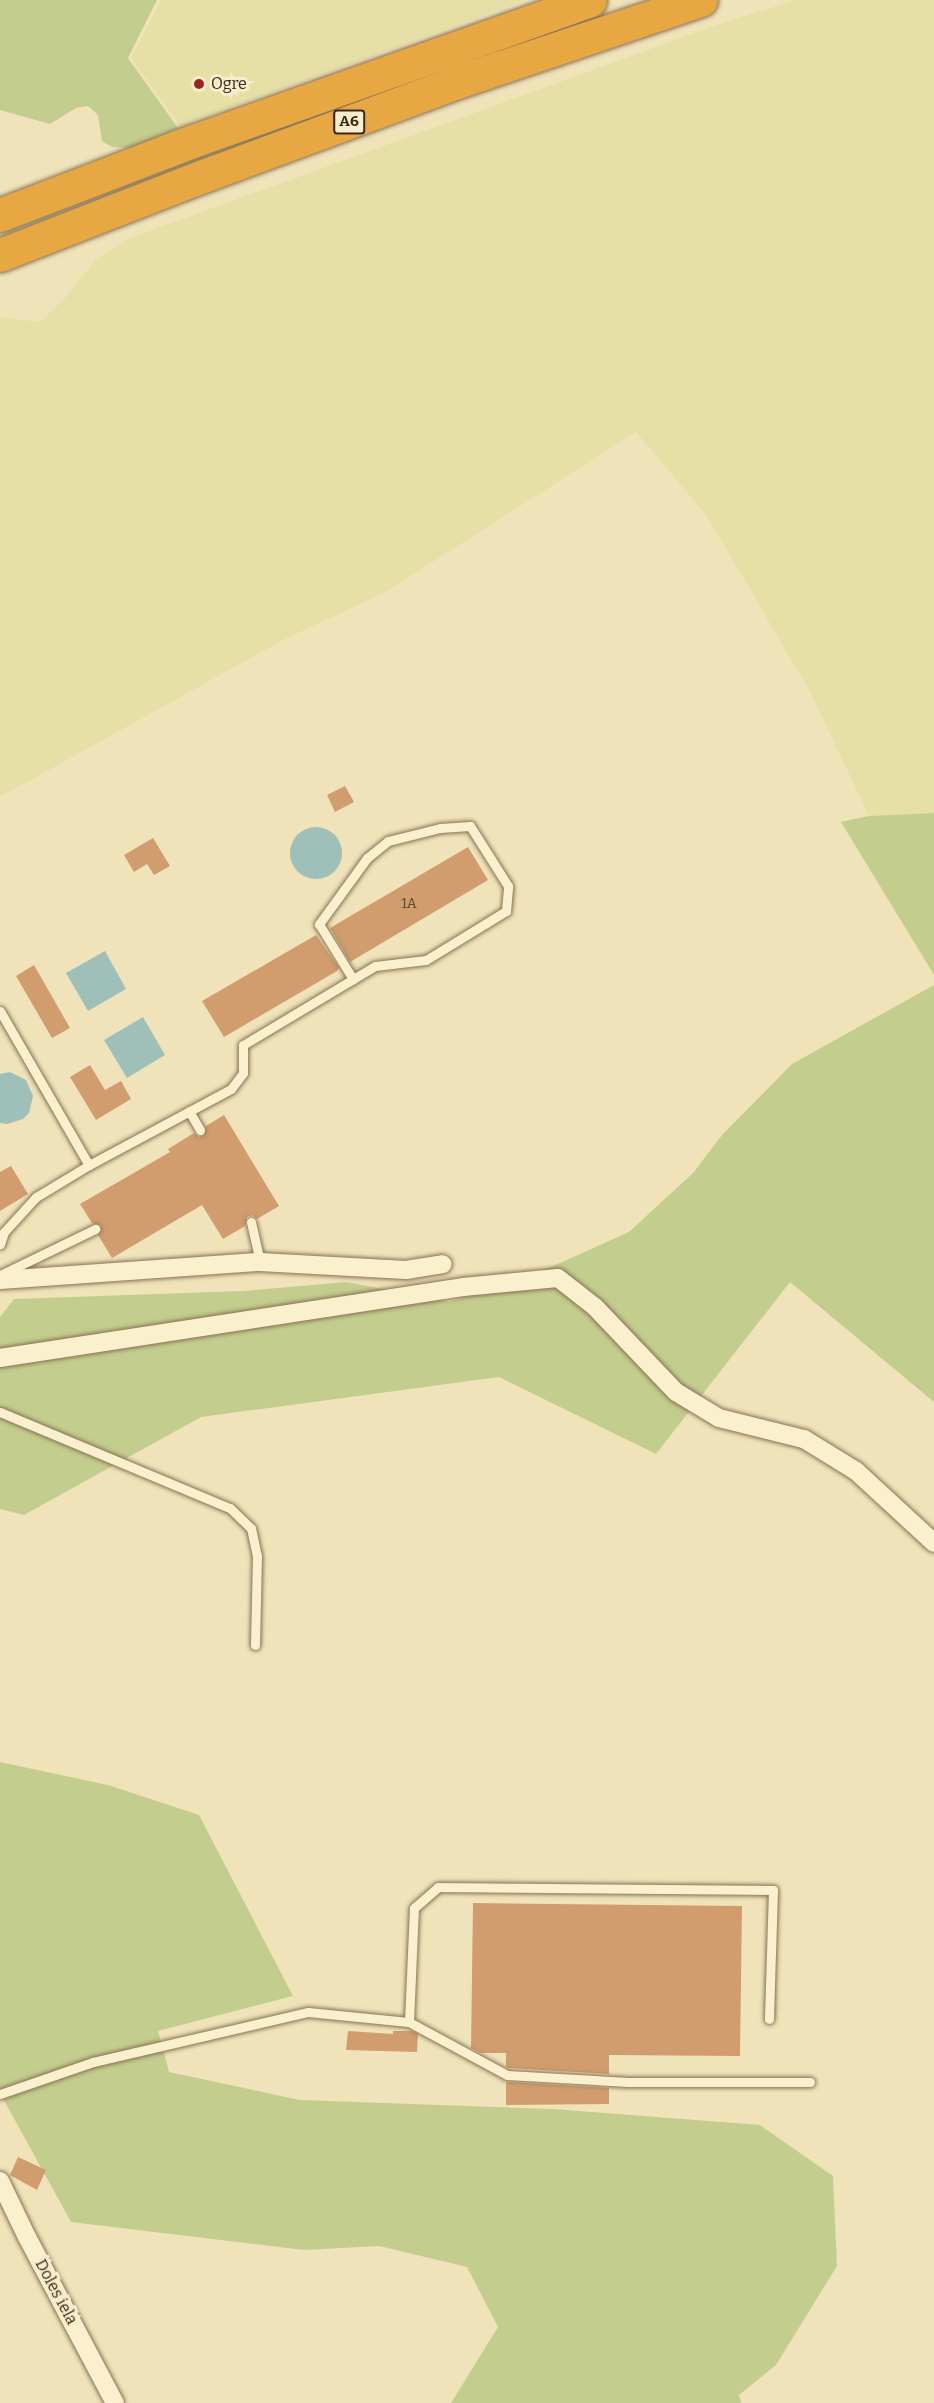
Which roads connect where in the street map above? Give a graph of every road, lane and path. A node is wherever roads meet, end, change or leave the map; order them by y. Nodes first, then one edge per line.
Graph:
1 (590, 0) edge
2 (701, 0) edge
3 (0, 215) edge
4 (0, 255) edge
5 (353, 979) junction
6 (0, 1011) edge
7 (189, 1112) junction
8 (200, 1130) dead end
9 (90, 1165) junction
10 (251, 1222) dead end
11 (95, 1229) dead end
12 (0, 1244) edge
13 (260, 1262) junction
14 (443, 1264) dead end
15 (0, 1275) edge
16 (0, 1280) edge
17 (0, 1358) edge
18 (0, 1412) edge
19 (934, 1543) edge
20 (255, 1644) dead end
21 (769, 2019) dead end
22 (410, 2022) junction
23 (810, 2082) dead end
24 (0, 2094) edge
25 (0, 2181) edge
26 (115, 2403) edge

1 - 3 highway, A6
2 - 4 highway, A6
5 - 5 lane
5 - 7 lane
6 - 9 lane
7 - 8 lane
7 - 9 lane
9 - 12 lane
10 - 13 lane
11 - 15 lane
13 - 14 street
13 - 16 street
17 - 19 street
18 - 20 lane
21 - 22 lane
22 - 23 lane
22 - 24 lane
25 - 26 street, Doles iela

